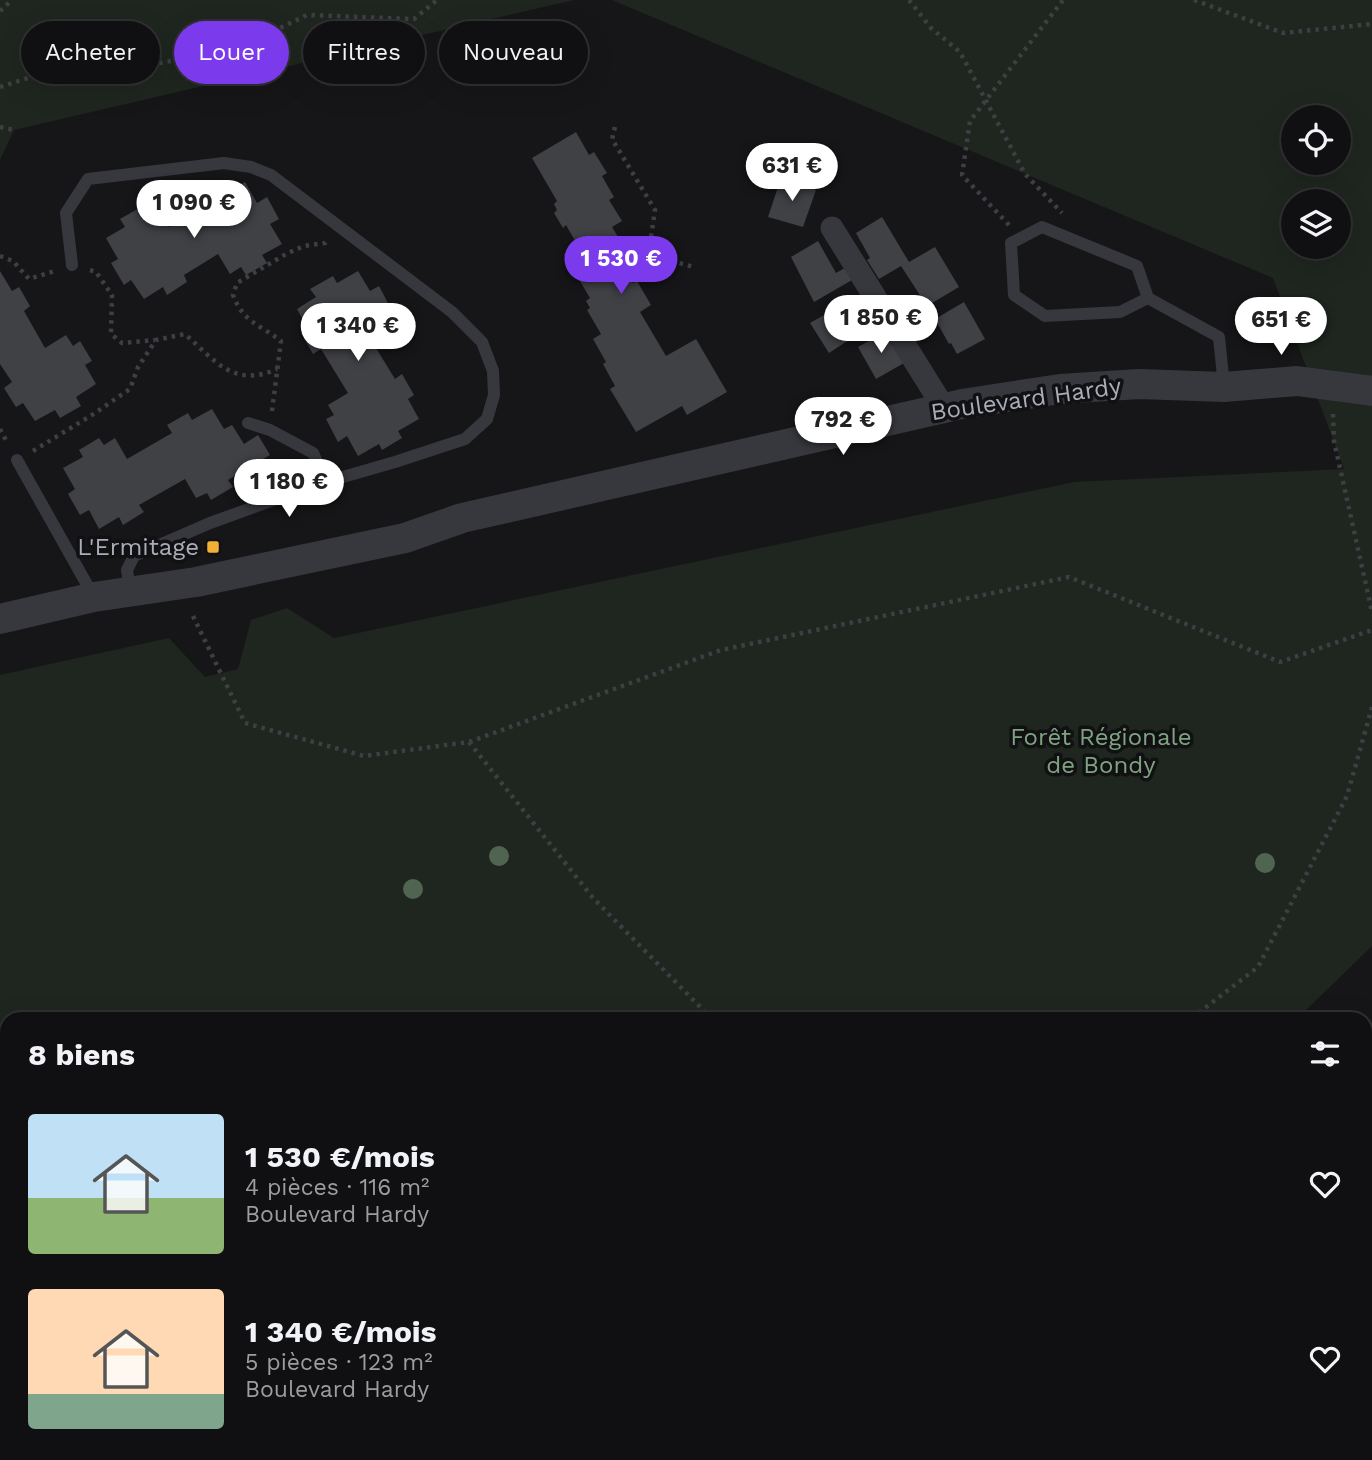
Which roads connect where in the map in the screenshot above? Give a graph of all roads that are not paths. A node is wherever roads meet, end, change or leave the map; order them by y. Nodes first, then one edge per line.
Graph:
1 (832, 228) dead end
2 (72, 265) road end
3 (1148, 298) junction
4 (1224, 387) junction
5 (1372, 391) edge
6 (944, 408) junction
7 (1372, 408) edge
8 (248, 423) dead end
9 (17, 460) road end
10 (326, 481) junction
11 (130, 590) junction
12 (94, 597) junction
13 (0, 619) edge

1 - 6 street
2 - 10 lane
3 - 3 lane
3 - 4 lane
4 - 5 street, Boulevard Hardy
4 - 6 street, Boulevard Hardy
4 - 7 street, Boulevard Hardy
6 - 11 street, Boulevard Hardy
8 - 10 lane
9 - 12 lane
10 - 11 lane
11 - 12 street, Boulevard Hardy
12 - 13 street, Boulevard Hardy

